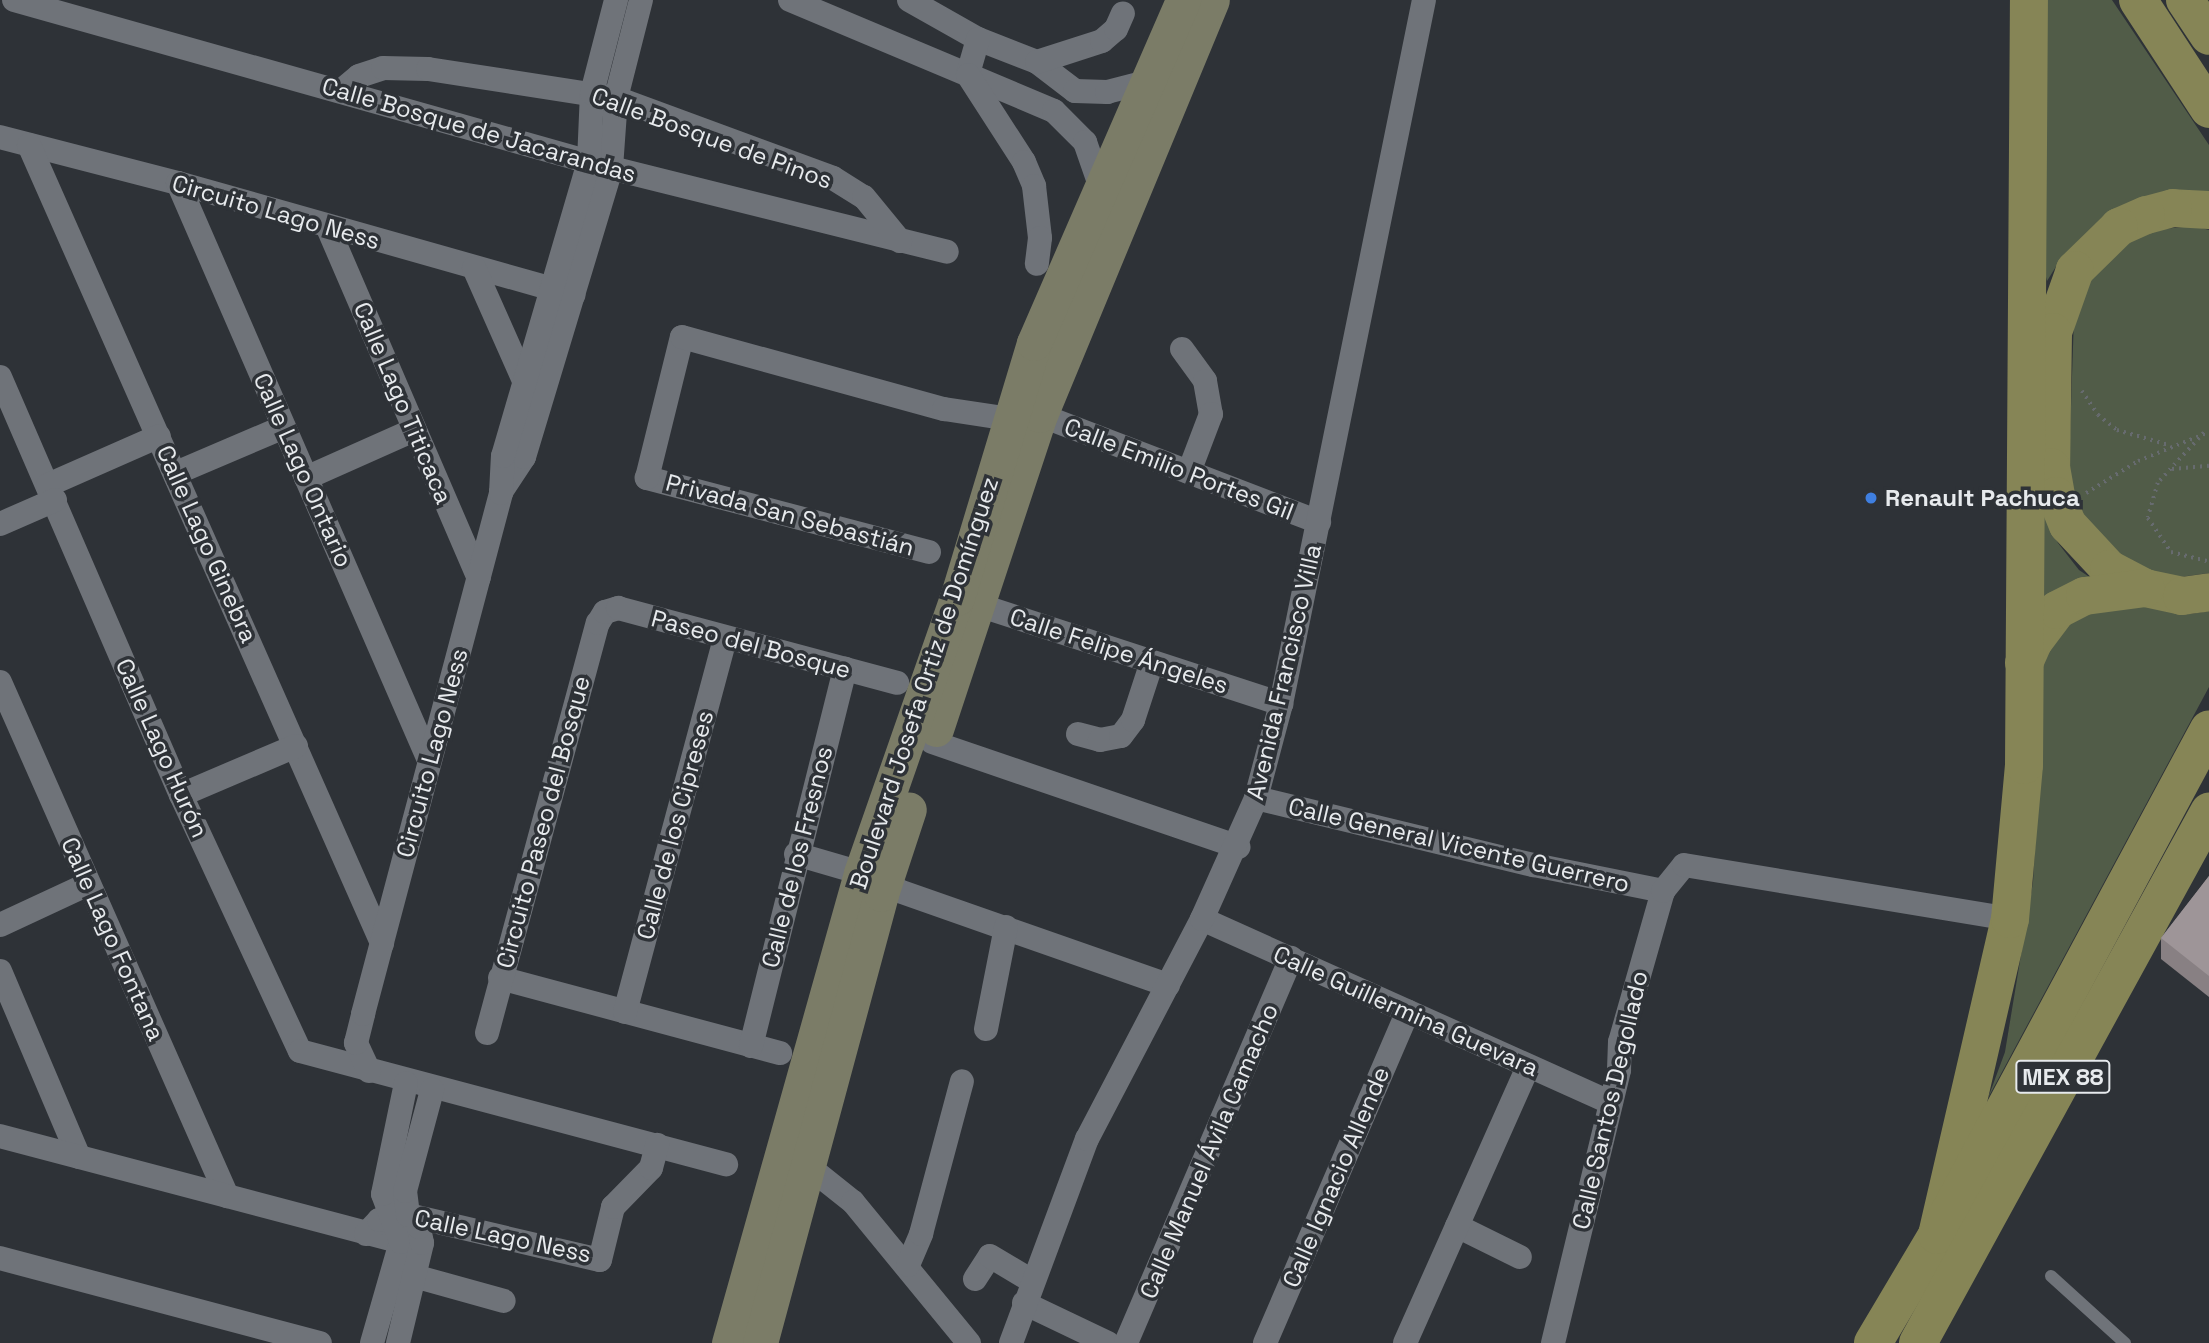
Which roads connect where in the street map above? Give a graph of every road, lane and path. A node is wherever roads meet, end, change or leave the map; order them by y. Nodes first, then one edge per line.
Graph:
1 (14, 0) edge
2 (616, 0) edge
3 (641, 0) edge
4 (790, 0) edge
5 (909, 0) edge
6 (1183, 0) edge
7 (1212, 0) edge
8 (1424, 0) edge
9 (2029, 0) edge
10 (2138, 0) edge
11 (2185, 0) edge
12 (1123, 13) dead end
13 (2209, 36) edge
14 (978, 39) junction
15 (1037, 62) junction
16 (968, 75) junction
17 (1146, 82) junction
18 (341, 91) junction
19 (604, 96) junction
20 (1025, 99) junction
21 (2209, 109) edge
22 (0, 137) edge
23 (1011, 140) junction
24 (29, 145) junction
25 (600, 164) junction
26 (178, 183) junction
27 (1100, 185) junction
28 (2209, 210) edge
29 (328, 228) junction
30 (900, 241) junction
31 (947, 252) dead end
32 (474, 268) junction
33 (1063, 276) junction
34 (562, 292) junction
35 (1182, 349) dead end
36 (0, 377) edge
37 (2078, 382) dead end
38 (525, 383) junction
39 (1018, 423) junction
40 (284, 427) junction
41 (414, 430) junction
42 (2206, 433) edge
43 (159, 436) junction
44 (2171, 446) junction
45 (2209, 466) edge
46 (2170, 469) junction
47 (1189, 472) junction
48 (176, 473) junction
49 (306, 478) junction
50 (51, 493) junction
51 (501, 493) junction
52 (2084, 495) dead end
53 (1319, 523) junction
54 (0, 524) edge
55 (929, 552) dead end
56 (2209, 562) edge
57 (479, 578) junction
58 (2146, 588) junction
59 (2209, 592) edge
60 (969, 601) junction
61 (605, 612) joint
62 (725, 638) junction
63 (1152, 662) junction
64 (2023, 667) junction
65 (845, 669) junction
66 (0, 682) edge
67 (897, 683) dead end
68 (1281, 704) junction
69 (2209, 729) edge
70 (1078, 734) dead end
71 (932, 742) junction
72 (296, 746) junction
73 (428, 758) junction
74 (181, 795) junction
75 (1256, 798) junction
76 (2209, 811) edge
77 (1238, 847) junction
78 (794, 862) junction
79 (88, 884) junction
80 (877, 885) junction
81 (1662, 891) junction
82 (1202, 919) junction
83 (2010, 919) junction
84 (0, 925) edge
85 (1006, 927) junction
86 (382, 943) junction
87 (1291, 958) junction
88 (0, 971) edge
89 (500, 978) junction
90 (1168, 985) junction
91 (1408, 1011) junction
92 (625, 1012) junction
93 (363, 1014) junction
94 (986, 1029) dead end
95 (487, 1033) dead end
96 (751, 1046) junction
97 (780, 1054) dead end
98 (1528, 1067) junction
99 (369, 1071) junction
100 (401, 1081) junction
101 (962, 1081) dead end
102 (432, 1090) junction
103 (1611, 1103) junction
104 (0, 1136) edge
105 (657, 1145) junction
106 (79, 1157) junction
107 (726, 1164) dead end
108 (809, 1167) junction
109 (227, 1196) junction
110 (401, 1215) junction
111 (1457, 1226) junction
112 (366, 1234) junction
113 (1937, 1235) junction
114 (401, 1242) junction
115 (1520, 1257) dead end
116 (0, 1258) edge
117 (908, 1265) junction
118 (414, 1276) junction
119 (2051, 1276) dead end
120 (975, 1279) dead end
121 (1028, 1292) junction
122 (504, 1301) dead end
123 (320, 1343) edge
124 (372, 1343) edge
125 (398, 1343) edge
126 (729, 1343) edge
127 (760, 1343) edge
128 (969, 1343) edge
129 (1011, 1343) edge
130 (1108, 1343) edge
131 (1126, 1343) edge
132 (1265, 1343) edge
133 (1405, 1343) edge
134 (1553, 1343) edge
135 (1873, 1343) edge
136 (1918, 1343) edge
137 (2125, 1343) edge

1 - 18 street, Calle Bosque de Jacarandas
2 - 19 street, Circuito Lago Ness
3 - 19 street, Circuito Lago Ness
4 - 16 street
5 - 14 street
6 - 17 street, Boulevard Josefa Ortiz de Domínguez
7 - 33 street, Boulevard Josefa Ortiz de Domínguez
8 - 53 street, Avenida Francisco Villa
9 - 64 main road
10 - 21 main road
11 - 13 main road
12 - 15 street
14 - 15 street
14 - 16 street
15 - 17 street
15 - 20 street
16 - 20 street
16 - 23 street
17 - 27 street, Boulevard Josefa Ortiz de Domínguez
18 - 19 street, Calle Bosque de Pinos
18 - 25 street, Calle Bosque de Jacarandas
19 - 25 street, Circuito Lago Ness
19 - 30 street, Calle Bosque de Pinos
20 - 23 street
20 - 27 street
22 - 24 street, Circuito Lago Ness
23 - 33 street
24 - 26 street, Circuito Lago Ness
24 - 43 street, Calle Lago Ginebra
25 - 30 street, Calle Bosque de Jacarandas
25 - 34 street, Circuito Lago Ness
26 - 29 street, Circuito Lago Ness
26 - 40 street, Calle Lago Ontario
27 - 33 street, Boulevard Josefa Ortiz de Domínguez
28 - 58 main road
29 - 32 street, Circuito Lago Ness
29 - 41 street, Calle Lago Titicaca
30 - 31 street, Calle Bosque de Jacarandas
32 - 34 street, Circuito Lago Ness
32 - 38 street
33 - 39 street, Boulevard Josefa Ortiz de Domínguez
34 - 38 street, Circuito Lago Ness
34 - 51 street, Circuito Lago Ness
35 - 47 street
36 - 50 street, Calle Lago Hurón
37 - 44 path
38 - 51 street, Circuito Lago Ness
39 - 47 street, Calle Emilio Portes Gil
39 - 55 street, Privada San Sebastián
39 - 60 street, Boulevard Josefa Ortiz de Domínguez
40 - 48 street
40 - 49 street, Calle Lago Ontario
41 - 49 street
41 - 57 street, Calle Lago Titicaca
42 - 44 path
42 - 46 path
43 - 48 street, Calle Lago Ginebra
43 - 50 street
44 - 52 path
45 - 46 path
46 - 56 path
47 - 53 street, Calle Emilio Portes Gil
48 - 72 street, Calle Lago Ginebra
49 - 73 street, Calle Lago Ontario
50 - 54 street
50 - 74 street, Calle Lago Hurón
51 - 57 street, Circuito Lago Ness
53 - 68 street, Avenida Francisco Villa
57 - 73 street, Circuito Lago Ness
58 - 59 main road
58 - 64 main road
60 - 63 street, Calle Felipe Ángeles
60 - 71 street, Boulevard Josefa Ortiz de Domínguez
60 - 80 street, Boulevard Josefa Ortiz de Domínguez
61 - 62 street, Paseo del Bosque
61 - 89 street, Circuito Paseo del Bosque
62 - 65 street, Paseo del Bosque
62 - 92 street, Calle de los Cipreses
63 - 68 street, Calle Felipe Ángeles
63 - 70 street
64 - 83 main road
65 - 67 street, Paseo del Bosque
65 - 78 street, Calle de los Fresnos
66 - 79 street, Calle Lago Fontana
68 - 75 street, Avenida Francisco Villa
69 - 113 main road, MEX 88
71 - 77 street
71 - 80 street, Boulevard Josefa Ortiz de Domínguez
72 - 74 street
72 - 86 street, Calle Lago Ginebra
73 - 86 street, Circuito Lago Ness
74 - 99 street, Calle Lago Hurón
75 - 77 street, Avenida Francisco Villa
75 - 81 street, Calle General Vicente Guerrero
76 - 136 main road, MEX 88
77 - 82 street, Avenida Francisco Villa
78 - 80 street
78 - 96 street, Calle de los Fresnos
79 - 84 street
79 - 109 street, Calle Lago Fontana
80 - 85 street
80 - 108 street, Boulevard Josefa Ortiz de Domínguez
80 - 126 street, Boulevard Josefa Ortiz de Domínguez
81 - 83 street, Calle Santos Degollado
81 - 103 street, Calle Santos Degollado
82 - 87 street, Calle Guillermina Guevara
82 - 90 street, Avenida Francisco Villa
83 - 113 main road
85 - 90 street
85 - 94 street
86 - 93 street, Circuito Lago Ness
87 - 91 street, Calle Guillermina Guevara
87 - 131 street, Calle Manuel Ávila Camacho
88 - 106 street
89 - 92 street
89 - 95 street, Circuito Paseo del Bosque
90 - 121 street, Avenida Francisco Villa
91 - 98 street, Calle Guillermina Guevara
91 - 132 street, Calle Ignacio Allende
92 - 96 street
93 - 99 street, Circuito Lago Ness
93 - 100 street
96 - 97 street
98 - 103 street, Calle Guillermina Guevara
98 - 111 street
99 - 100 street, Calle Lago Hurón
100 - 102 street
100 - 110 street
101 - 117 street
102 - 105 street
102 - 110 street
103 - 134 street, Calle Santos Degollado
104 - 106 street
105 - 107 street
105 - 110 street, Calle Lago Ness
106 - 109 street
108 - 117 street
108 - 127 street, Boulevard Josefa Ortiz de Domínguez
109 - 112 street
110 - 112 street, Calle Lago Ness
110 - 114 street
110 - 118 street
111 - 115 street
111 - 133 street
112 - 114 street
113 - 135 main road, MEX 88
114 - 124 street
116 - 123 street
117 - 128 street
118 - 122 street
118 - 125 street
119 - 137 lane
120 - 121 street
121 - 129 street, Avenida Francisco Villa
121 - 130 street

